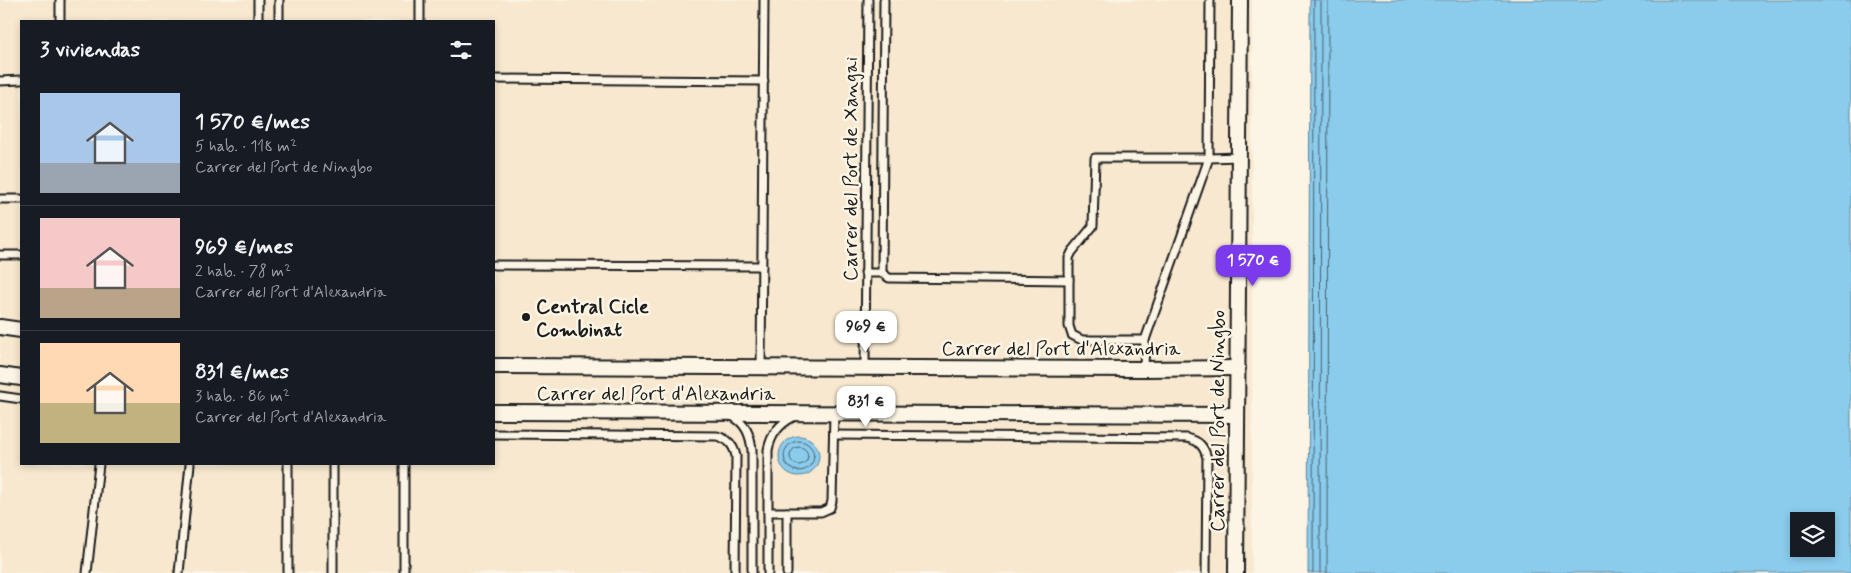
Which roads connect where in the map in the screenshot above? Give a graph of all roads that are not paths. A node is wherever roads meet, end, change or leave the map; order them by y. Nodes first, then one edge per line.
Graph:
1 (60, 0) edge
2 (258, 0) edge
3 (279, 0) edge
4 (420, 0) edge
5 (764, 0) edge
6 (868, 0) edge
7 (884, 0) edge
8 (1210, 0) edge
9 (1240, 0) edge
10 (60, 20) edge
11 (258, 20) edge
12 (279, 20) edge
13 (420, 20) edge
14 (495, 79) edge
15 (0, 80) edge
16 (20, 80) edge
17 (764, 81) junction
18 (1209, 158) junction
19 (1239, 158) junction
20 (0, 199) edge
21 (20, 199) edge
22 (0, 255) edge
23 (20, 255) edge
24 (495, 265) edge
25 (762, 266) junction
26 (866, 273) junction
27 (882, 273) junction
28 (1069, 280) junction
29 (0, 328) edge
30 (20, 330) edge
31 (1144, 340) junction
32 (495, 366) edge
33 (865, 367) junction
34 (761, 368) junction
35 (1238, 368) junction
36 (1144, 369) junction
37 (0, 375) edge
38 (20, 378) edge
39 (0, 396) edge
40 (20, 399) edge
41 (495, 412) edge
42 (720, 412) junction
43 (803, 413) junction
44 (834, 413) junction
45 (1237, 415) junction
46 (495, 434) edge
47 (834, 435) junction
48 (99, 465) edge
49 (190, 465) edge
50 (288, 465) edge
51 (333, 465) edge
52 (404, 465) edge
53 (768, 512) junction
54 (787, 512) junction
55 (87, 573) edge
56 (179, 573) edge
57 (288, 573) edge
58 (333, 573) edge
59 (404, 573) edge
60 (735, 573) edge
61 (752, 573) edge
62 (768, 573) edge
63 (787, 573) edge
64 (1206, 573) edge
65 (1236, 573) edge

1 - 10 lane
2 - 11 lane
3 - 12 lane
4 - 13 lane
5 - 17 lane
6 - 26 lane, Carrer del Port de Xangai
7 - 27 lane
8 - 18 lane
9 - 19 street, Carrer del Port de Ningbo
14 - 17 lane
15 - 16 lane
17 - 25 lane
18 - 19 lane
18 - 28 lane
18 - 31 lane
19 - 35 street, Carrer del Port de Ningbo
20 - 21 lane
22 - 23 lane
24 - 25 lane
25 - 34 lane
26 - 27 lane
26 - 33 lane, Carrer del Port de Xangai
27 - 28 lane
28 - 31 lane
29 - 30 street
31 - 36 lane
32 - 34 street, Carrer del Port d'Alexandria
33 - 34 street, Carrer del Port d'Alexandria
33 - 36 street, Carrer del Port d'Alexandria
35 - 36 street, Carrer del Port d'Alexandria
35 - 45 street, Carrer del Port de Ningbo
37 - 38 street
39 - 40 lane
41 - 42 street, Carrer del Port d'Alexandria
42 - 43 street, Carrer del Port d'Alexandria
42 - 61 lane
43 - 44 street, Carrer del Port d'Alexandria
43 - 53 lane
44 - 45 street, Carrer del Port d'Alexandria
44 - 47 lane
45 - 65 street, Carrer del Port de Ningbo
46 - 60 lane
47 - 54 lane
47 - 64 lane
48 - 55 lane
49 - 56 lane
50 - 57 lane
51 - 58 lane
52 - 59 lane
53 - 54 lane
53 - 62 lane
54 - 63 lane

